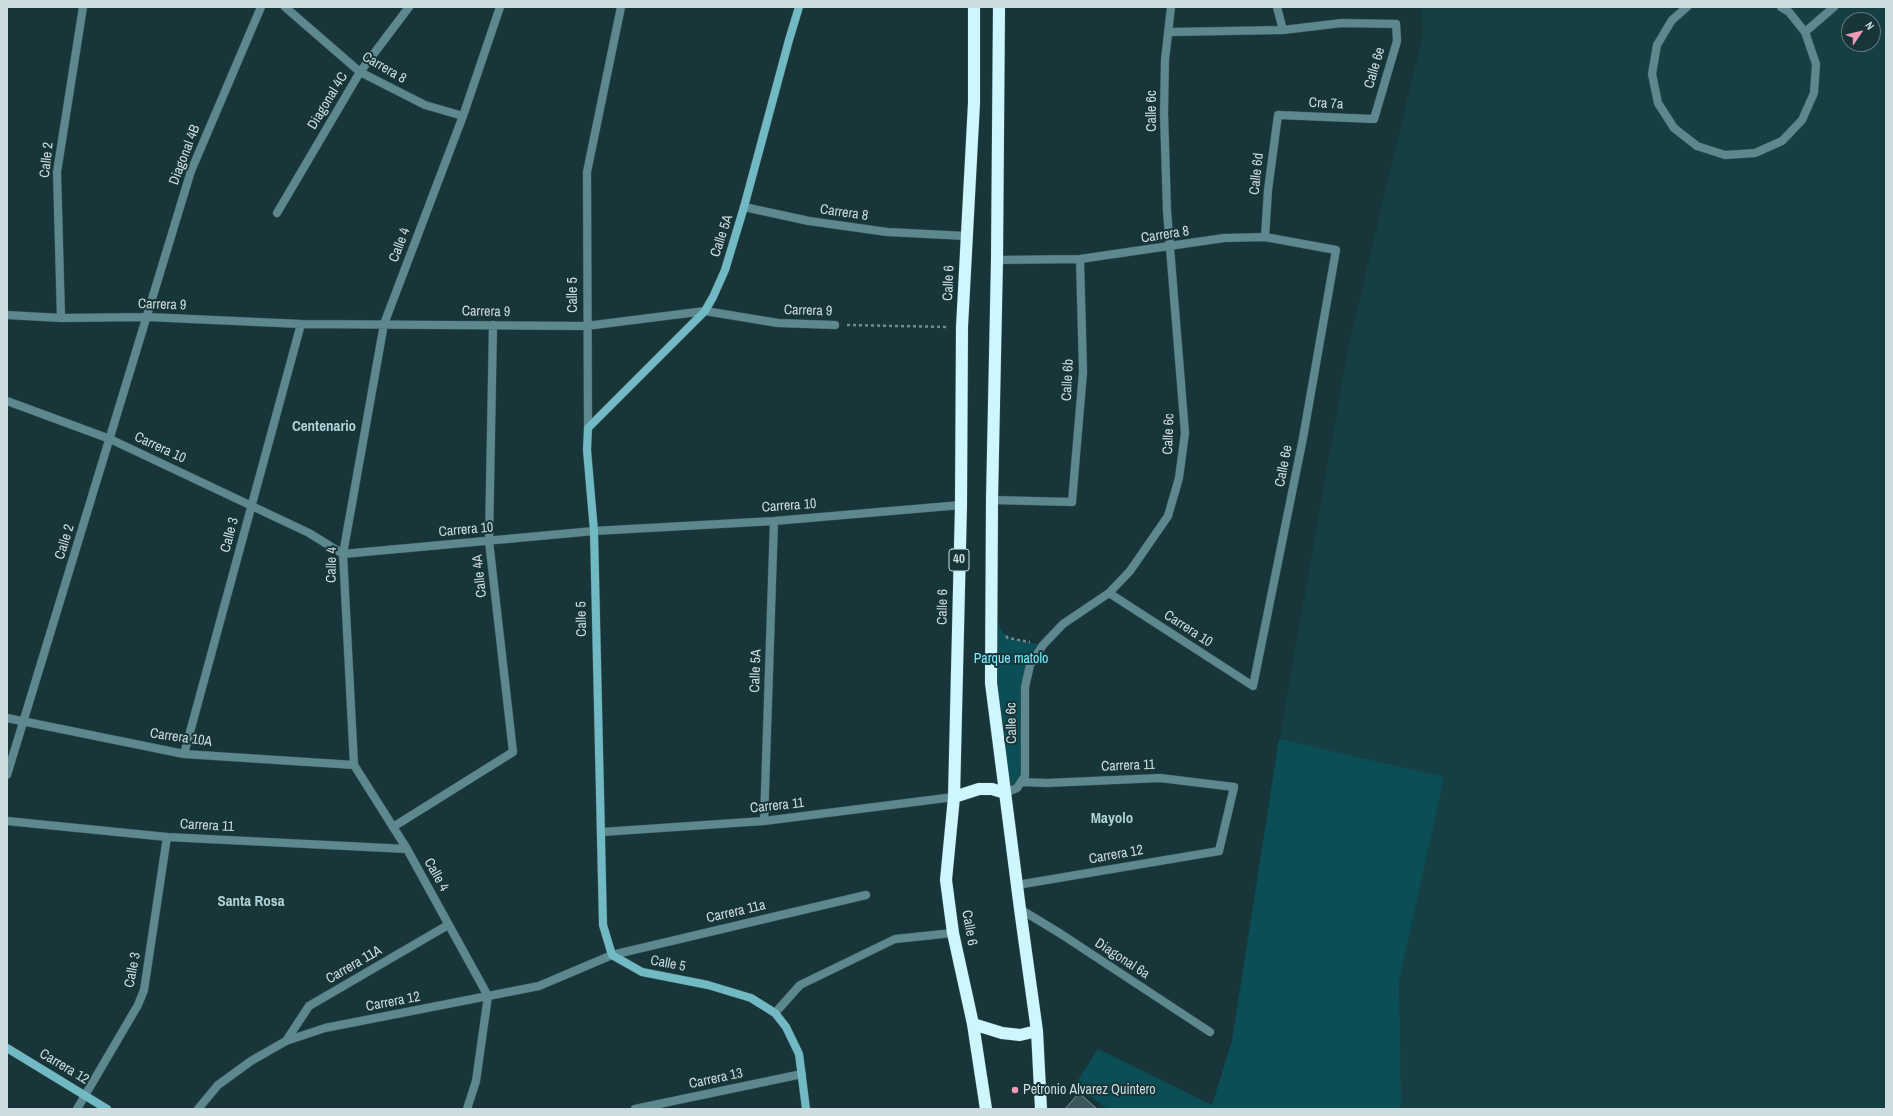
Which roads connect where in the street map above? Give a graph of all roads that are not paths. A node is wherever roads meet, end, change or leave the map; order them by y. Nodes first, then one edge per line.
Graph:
1 (83, 7) edge
2 (261, 7) edge
3 (285, 7) edge
4 (409, 7) edge
5 (500, 7) edge
6 (621, 7) edge
7 (799, 7) edge
8 (974, 7) edge
9 (999, 7) edge
10 (1171, 7) edge
11 (1277, 7) edge
12 (1686, 7) edge
13 (1781, 7) edge
14 (1834, 7) edge
15 (1283, 30) junction
16 (1170, 32) junction
17 (1805, 32) junction
18 (360, 72) junction
19 (1278, 115) joint
20 (462, 116) junction
21 (1374, 119) joint
22 (744, 207) junction
23 (277, 213) dead end
24 (966, 236) junction
25 (1265, 237) junction
26 (1170, 247) junction
27 (1336, 250) joint
28 (1080, 259) junction
29 (997, 260) junction
30 (705, 311) junction
31 (7, 315) edge
32 (147, 317) junction
33 (61, 318) junction
34 (301, 324) junction
35 (384, 324) junction
36 (493, 325) junction
37 (835, 325) road end
38 (586, 326) junction
39 (7, 401) edge
40 (588, 428) junction
41 (110, 439) junction
42 (992, 500) junction
43 (252, 505) junction
44 (960, 505) junction
45 (774, 521) junction
46 (594, 531) junction
47 (489, 541) junction
48 (343, 554) junction
49 (1108, 593) junction
50 (1253, 686) joint
51 (7, 718) edge
52 (23, 722) junction
53 (184, 754) junction
54 (354, 765) junction
55 (7, 775) edge
56 (1022, 782) junction
57 (1005, 793) junction
58 (954, 797) junction
59 (7, 821) edge
60 (764, 821) junction
61 (393, 827) junction
62 (602, 832) junction
63 (168, 837) junction
64 (406, 849) junction
65 (1219, 851) joint
66 (1017, 885) junction
67 (866, 895) dead end
68 (1020, 909) junction
69 (448, 925) junction
70 (953, 933) junction
71 (612, 955) junction
72 (488, 996) junction
73 (776, 1014) junction
74 (973, 1024) junction
75 (1037, 1031) junction
76 (1210, 1032) dead end
77 (286, 1041) junction
78 (7, 1048) edge
79 (802, 1074) junction
80 (86, 1095) junction
81 (77, 1109) edge
82 (107, 1109) edge
83 (198, 1109) edge
84 (466, 1109) edge
85 (635, 1109) edge
86 (806, 1109) edge
87 (986, 1109) edge
88 (1040, 1109) edge

1 - 33 street, Calle 2
2 - 32 street, Diagonal 4B
3 - 18 street, Carrera 8
4 - 18 street, Diagonal 4C
5 - 20 street, Calle 4
6 - 38 street, Calle 5
7 - 22 main road, Calle 5A
8 - 24 highway, Calle 6 / 40
9 - 29 highway
10 - 16 street, Calle 6c
11 - 15 street
12 - 17 street
13 - 17 street
14 - 17 street
15 - 16 street
15 - 21 street, Calle 6e
16 - 26 street, Calle 6c
18 - 20 street, Carrera 8
18 - 23 street, Diagonal 4C
19 - 21 street, Cra 7a
19 - 25 street, Calle 6d
20 - 35 street, Calle 4
22 - 24 street, Carrera 8
22 - 30 main road, Calle 5A
24 - 44 highway, Calle 6 / 40
25 - 26 street, Carrera 8
25 - 27 street, Carrera 8
26 - 28 street, Carrera 8
26 - 49 street, Calle 6c
27 - 50 street, Calle 6e
28 - 29 street, Carrera 8
28 - 42 street, Calle 6b
29 - 42 highway
30 - 37 street, Carrera 9
30 - 38 street, Carrera 9
30 - 40 main road, Calle 5A
31 - 33 street, Carrera 9
32 - 33 street, Carrera 9
32 - 34 street, Carrera 9
32 - 41 street, Calle 2
34 - 35 street, Carrera 9
34 - 43 street, Calle 3
35 - 36 street, Carrera 9
35 - 48 street, Calle 4
36 - 38 street, Carrera 9
36 - 47 street, Calle 4A
38 - 40 street, Calle 5
39 - 41 street, Carrera 10
40 - 46 main road, Calle 5
41 - 43 street, Carrera 10
41 - 52 street, Calle 2
42 - 57 highway
43 - 48 street, Carrera 10
43 - 53 street, Calle 3
44 - 45 street, Carrera 10
44 - 58 highway, Calle 6 / 40
45 - 46 street, Carrera 10
45 - 60 street, Calle 5A
46 - 47 street, Carrera 10
46 - 62 main road, Calle 5
47 - 48 street, Carrera 10
47 - 61 street, Calle 4A
48 - 54 street, Calle 4
49 - 50 street, Carrera 10
49 - 56 street, Calle 6c
51 - 52 street, Carrera 10A
52 - 53 street, Carrera 10A
52 - 55 street, Calle 2
53 - 54 street, Carrera 10A
54 - 61 street, Calle 4
56 - 57 street
56 - 65 street, Carrera 11
57 - 58 highway
57 - 66 highway
58 - 60 street, Carrera 11
58 - 70 highway, Calle 6 / 40
59 - 63 street, Carrera 11
60 - 62 street, Carrera 11
61 - 64 street, Calle 4
62 - 71 main road, Calle 5
63 - 64 street, Carrera 11
63 - 80 street, Calle 3
64 - 69 street, Calle 4
65 - 66 street, Carrera 12
66 - 68 highway
67 - 71 street, Carrera 11a
68 - 75 highway
68 - 76 street, Diagonal 6a
69 - 72 street, Calle 4
69 - 77 street, Carrera 11A
70 - 73 street
70 - 74 highway, Calle 6 / 40
71 - 72 street, Carrera 12
71 - 73 main road, Calle 5
72 - 77 street, Carrera 12
72 - 84 street
73 - 79 main road, Calle 5
74 - 75 highway
74 - 87 highway, Calle 6 / 40
75 - 88 highway
77 - 83 street, Carrera 12
78 - 80 main road, Carrera 12
79 - 85 street, Carrera 13
79 - 86 main road, Calle 5
80 - 81 street, Calle 3
80 - 82 main road, Carrera 12

